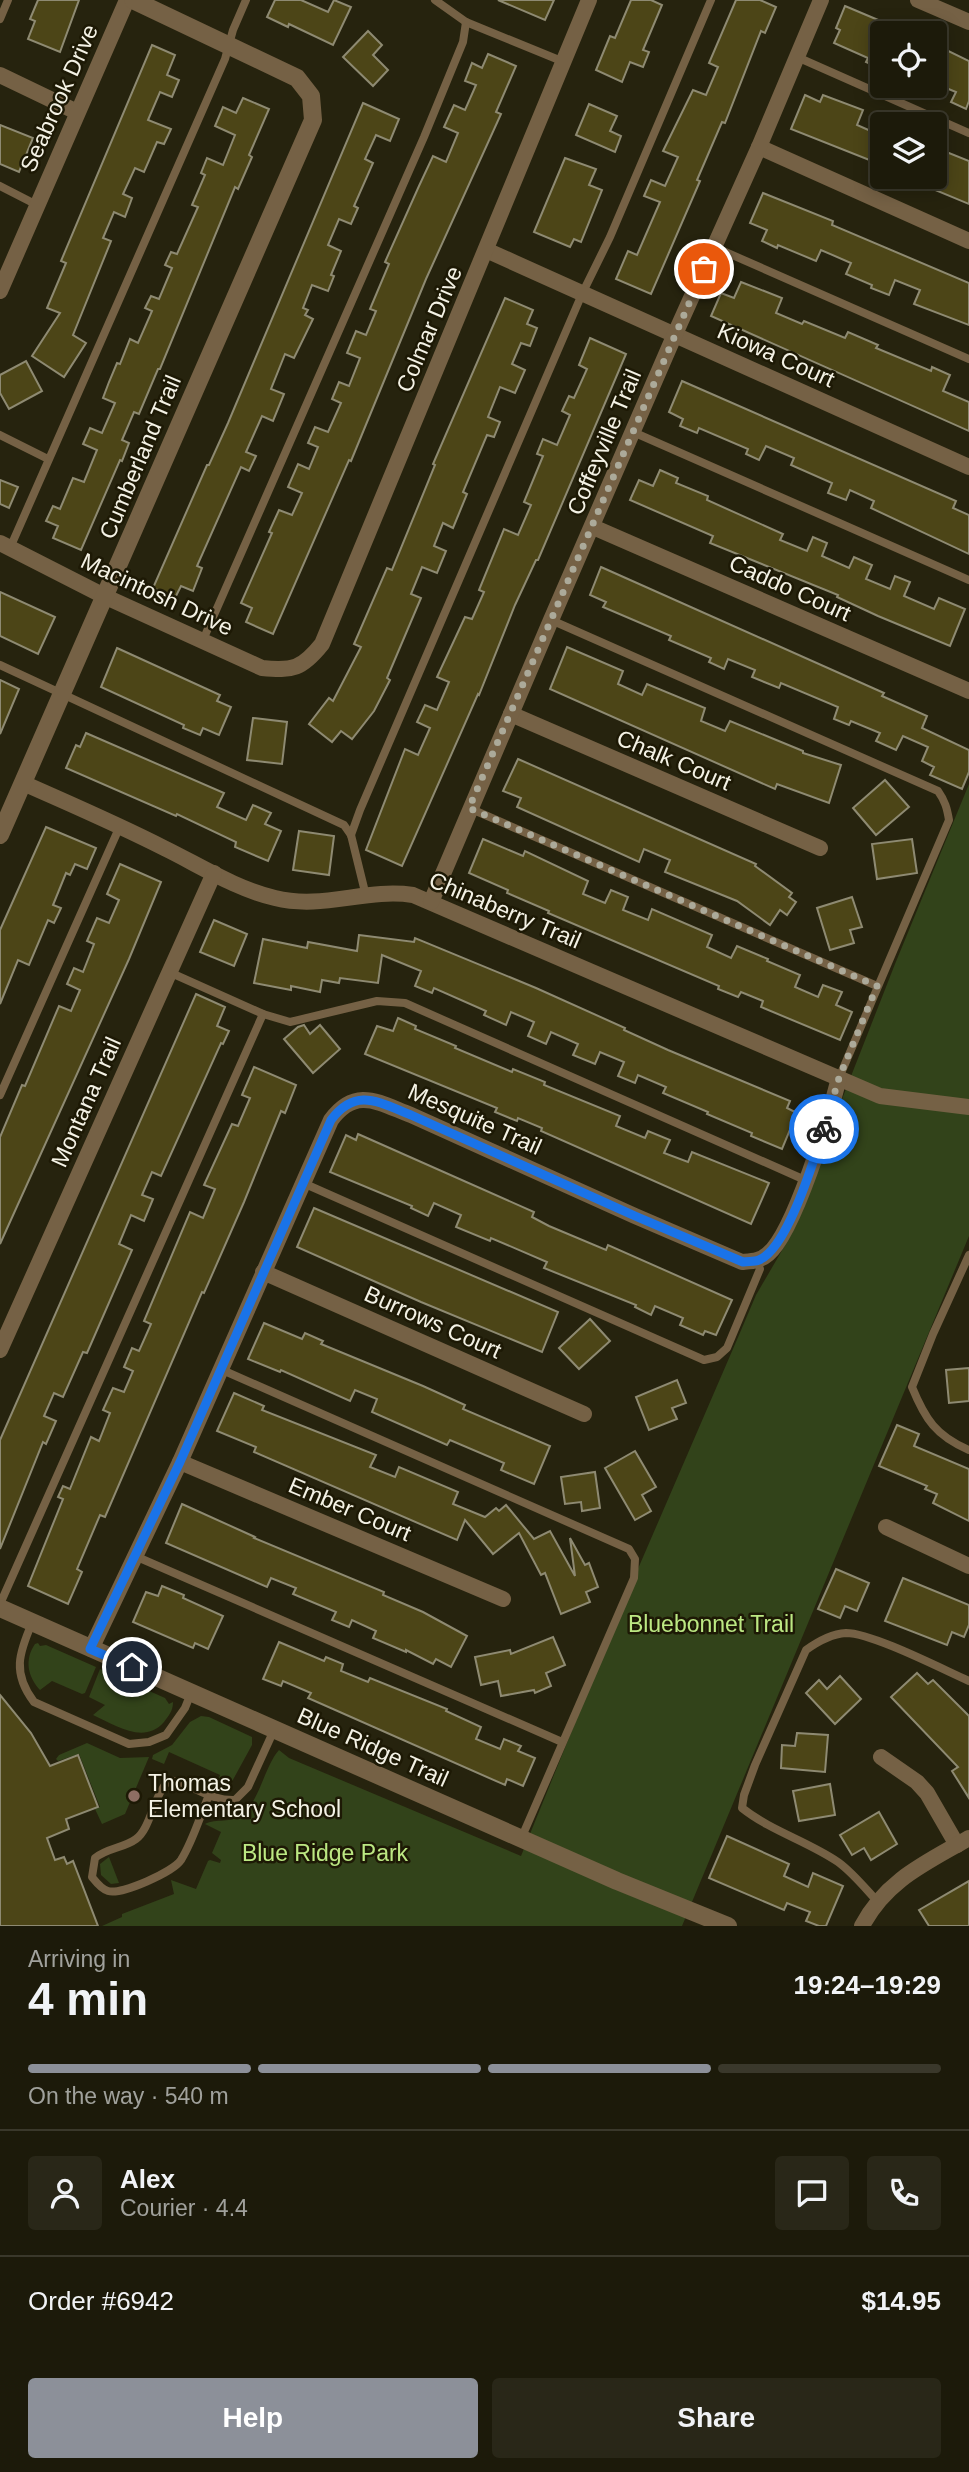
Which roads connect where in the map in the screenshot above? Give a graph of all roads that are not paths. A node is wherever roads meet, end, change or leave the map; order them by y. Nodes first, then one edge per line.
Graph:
1 (8, 0) edge
2 (127, 0) edge
3 (133, 0) edge
4 (246, 0) edge
5 (435, 0) edge
6 (589, 0) edge
7 (711, 0) edge
8 (821, 0) edge
9 (918, 0) edge
10 (0, 19) edge
11 (466, 22) junction
12 (969, 22) edge
13 (229, 46) junction
14 (797, 57) junction
15 (564, 62) junction
16 (0, 75) edge
17 (77, 112) junction
18 (969, 133) edge
19 (759, 147) junction
20 (0, 186) edge
21 (37, 205) junction
22 (969, 240) edge
23 (714, 247) junction
24 (486, 250) junction
25 (0, 291) edge
26 (582, 294) junction
27 (675, 334) junction
28 (969, 359) edge
29 (633, 432) junction
30 (0, 435) edge
31 (48, 459) junction
32 (969, 467) edge
33 (593, 527) junction
34 (5, 546) edge
35 (969, 580) edge
36 (106, 597) junction
37 (551, 620) junction
38 (203, 640) junction
39 (0, 665) edge
40 (299, 667) joint
41 (969, 691) edge
42 (62, 694) junction
43 (511, 714) junction
44 (23, 783) junction
45 (469, 808) junction
46 (120, 826) junction
47 (0, 835) edge
48 (351, 835) junction
49 (820, 848) dead end
50 (214, 873) junction
51 (366, 896) junction
52 (431, 902) junction
53 (169, 972) junction
54 (877, 986) junction
55 (263, 1014) junction
56 (839, 1078) junction
57 (0, 1096) edge
58 (969, 1107) edge
59 (805, 1180) junction
60 (303, 1183) junction
61 (969, 1255) edge
62 (757, 1261) junction
63 (263, 1272) junction
64 (0, 1350) edge
65 (220, 1369) junction
66 (584, 1414) dead end
67 (969, 1450) edge
68 (180, 1462) junction
69 (886, 1528) dead end
70 (135, 1556) junction
71 (969, 1566) edge
72 (503, 1599) dead end
73 (0, 1606) edge
74 (32, 1623) junction
75 (90, 1649) junction
76 (969, 1681) edge
77 (191, 1693) junction
78 (274, 1730) junction
79 (562, 1742) junction
80 (881, 1757) dead end
81 (209, 1795) junction
82 (521, 1839) junction
83 (963, 1841) edge
84 (877, 1901) junction
85 (699, 1920) edge
86 (728, 1926) edge
87 (862, 1926) edge

1 - 10 lane
2 - 17 street, Seabrook Drive
3 - 13 street
4 - 13 lane
5 - 11 lane
6 - 15 street, Colmar Drive
7 - 26 lane
8 - 14 street, Coffeyville Trail
9 - 12 street
11 - 15 lane
11 - 38 lane
13 - 31 lane
13 - 36 street, Cumberland Trail
14 - 18 lane
14 - 19 street, Coffeyville Trail
15 - 24 street, Colmar Drive
16 - 17 street
17 - 21 street, Seabrook Drive
19 - 22 street
19 - 23 street, Coffeyville Trail
20 - 21 lane
21 - 25 street, Seabrook Drive
23 - 27 street, Coffeyville Trail
23 - 28 lane
24 - 26 street, Kiowa Court
24 - 40 street, Colmar Drive
26 - 27 street, Kiowa Court
26 - 48 lane
27 - 29 street, Coffeyville Trail
27 - 32 street, Kiowa Court
29 - 33 street, Coffeyville Trail
29 - 35 lane
30 - 31 lane
31 - 34 lane
33 - 37 street, Coffeyville Trail
33 - 41 street, Caddo Court
34 - 36 street, Macintosh Drive
36 - 38 street, Macintosh Drive
36 - 42 street, Cumberland Trail
37 - 43 street, Coffeyville Trail
37 - 54 lane
38 - 40 street, Macintosh Drive
39 - 42 lane
42 - 44 street, Cumberland Trail
42 - 48 lane
43 - 45 street, Coffeyville Trail
43 - 49 street, Chalk Court
44 - 46 street, Chinaberry Trail
44 - 47 street, Cumberland Trail
45 - 52 street, Coffeyville Trail
45 - 54 lane
46 - 50 street, Chinaberry Trail
46 - 57 lane
48 - 51 lane
50 - 51 street, Chinaberry Trail
50 - 53 street, Montana Trail
51 - 52 street, Chinaberry Trail
52 - 56 street, Chinaberry Trail
53 - 55 lane
53 - 64 street, Montana Trail
54 - 56 lane
55 - 59 lane
55 - 73 lane
56 - 58 street, Chinaberry Trail
56 - 59 street
59 - 62 street
60 - 62 street, Mesquite Trail
60 - 62 lane
60 - 63 street, Mesquite Trail
61 - 67 lane
63 - 65 street, Mesquite Trail
63 - 66 street, Burrows Court
65 - 68 street, Mesquite Trail
65 - 79 lane
68 - 70 street, Mesquite Trail
68 - 72 street, Ember Court
69 - 71 street
70 - 75 street, Mesquite Trail
70 - 79 lane
73 - 74 street, Blue Ridge Trail
74 - 75 street, Blue Ridge Trail
74 - 77 lane
75 - 77 street, Blue Ridge Trail
76 - 84 lane
77 - 78 street, Blue Ridge Trail
78 - 81 lane
78 - 82 street, Blue Ridge Trail
79 - 82 lane
80 - 83 street
81 - 81 lane
82 - 85 street, Blue Ridge Trail
83 - 84 street
84 - 87 street
85 - 86 street, Blue Ridge Trail

